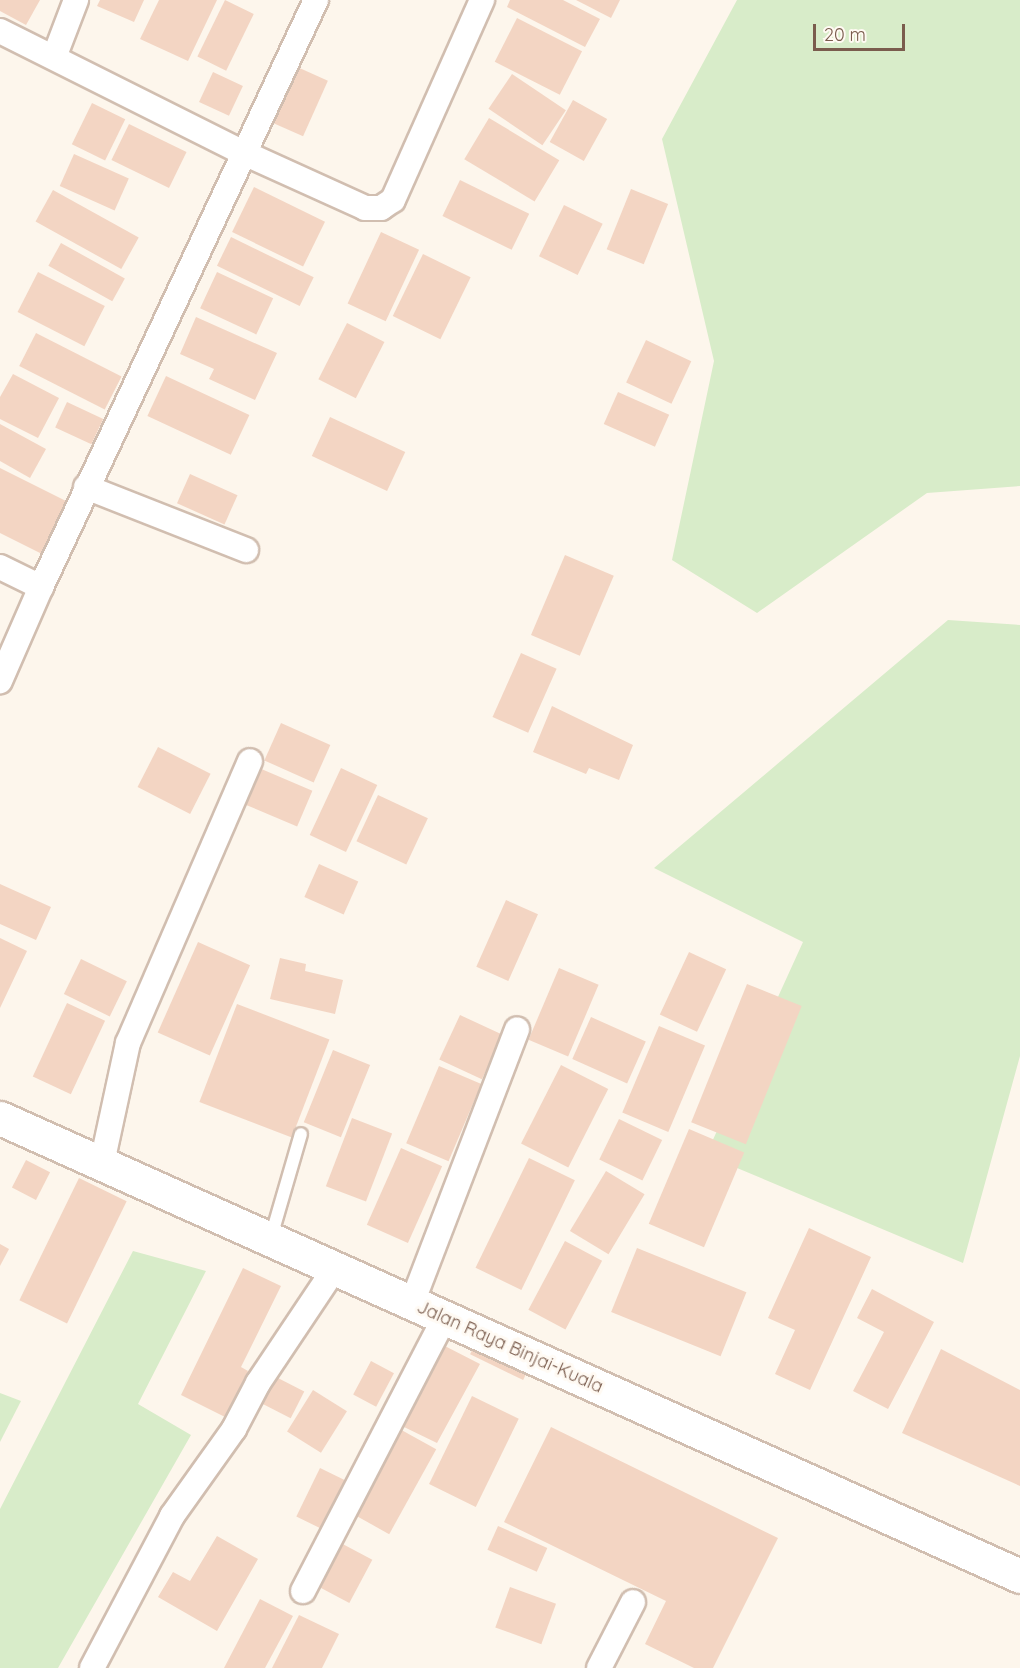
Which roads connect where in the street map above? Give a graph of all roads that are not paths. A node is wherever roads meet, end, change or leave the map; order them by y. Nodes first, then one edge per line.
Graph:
1 (76, 0) edge
2 (316, 0) edge
3 (482, 0) edge
4 (0, 30) edge
5 (56, 55) junction
6 (244, 153) junction
7 (86, 487) junction
8 (246, 550) dead end
9 (0, 567) edge
10 (41, 587) junction
11 (0, 681) edge
12 (250, 761) dead end
13 (517, 1029) dead end
14 (0, 1118) edge
15 (301, 1134) dead end
16 (102, 1163) junction
17 (270, 1239) junction
18 (335, 1268) junction
19 (412, 1303) junction
20 (445, 1317) junction
21 (1020, 1576) edge
22 (303, 1591) dead end
23 (633, 1602) dead end
24 (92, 1668) edge
25 (599, 1668) edge

1 - 5 street
2 - 6 street
3 - 6 street
4 - 5 street
5 - 6 street
6 - 7 street
7 - 8 street
7 - 10 street
9 - 10 street
10 - 11 street
12 - 16 street
13 - 19 street
14 - 16 main road, Jalan Raya Binjai-Kuala
15 - 17 lane
16 - 17 main road, Jalan Raya Binjai-Kuala
17 - 18 main road, Jalan Raya Binjai-Kuala
18 - 19 main road, Jalan Raya Binjai-Kuala
18 - 24 street
19 - 20 main road, Jalan Raya Binjai-Kuala
20 - 21 main road, Jalan Raya Binjai-Kuala
20 - 22 street
23 - 25 street

